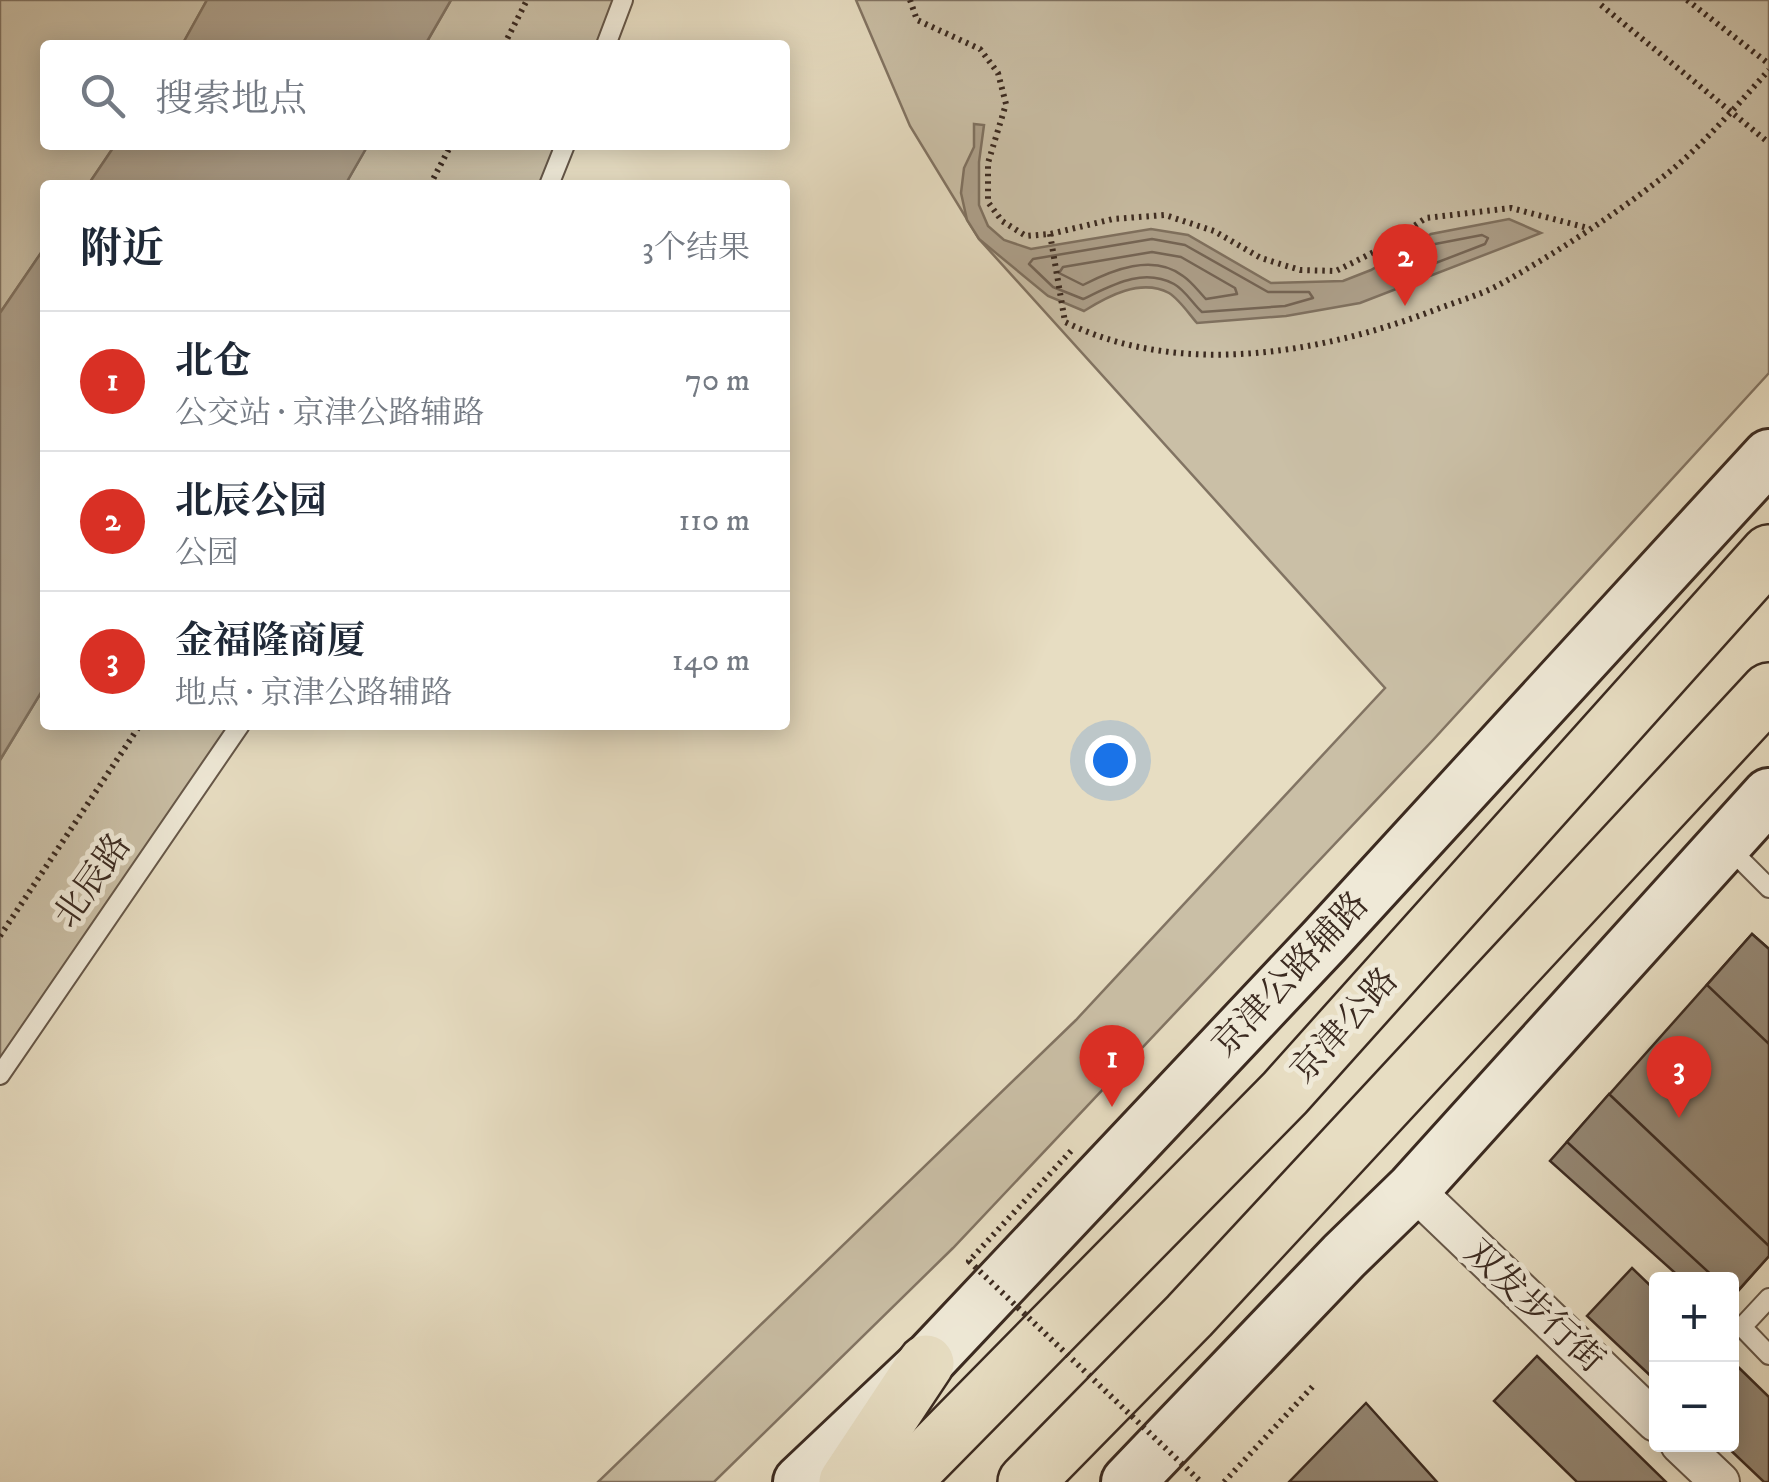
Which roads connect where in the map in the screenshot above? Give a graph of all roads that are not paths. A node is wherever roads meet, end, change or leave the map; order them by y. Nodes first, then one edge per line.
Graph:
1 (622, 0) edge
2 (608, 40) edge
3 (563, 150) edge
4 (551, 180) edge
5 (1769, 456) edge
6 (1769, 553) edge
7 (1769, 691) edge
8 (237, 730) edge
9 (1769, 795) edge
10 (1725, 844) junction
11 (1769, 888) edge
12 (0, 1075) edge
13 (1412, 1190) junction
14 (1769, 1298) edge
15 (1769, 1355) edge
16 (926, 1363) junction
17 (1649, 1415) edge
18 (1688, 1452) edge
19 (800, 1482) edge
20 (847, 1482) edge
21 (902, 1482) edge
22 (1026, 1482) edge
23 (1128, 1482) edge
24 (1720, 1482) edge

1 - 2 lane
3 - 4 lane
5 - 16 main road, 京津公路辅路
6 - 21 highway, 京津公路
7 - 22 highway
8 - 12 lane, 北辰路
9 - 10 main road
10 - 11 lane
10 - 13 main road
13 - 17 street, 双发步行街
13 - 23 main road
14 - 15 lane
16 - 19 main road, 京津公路辅路
16 - 20 highway
18 - 24 street

